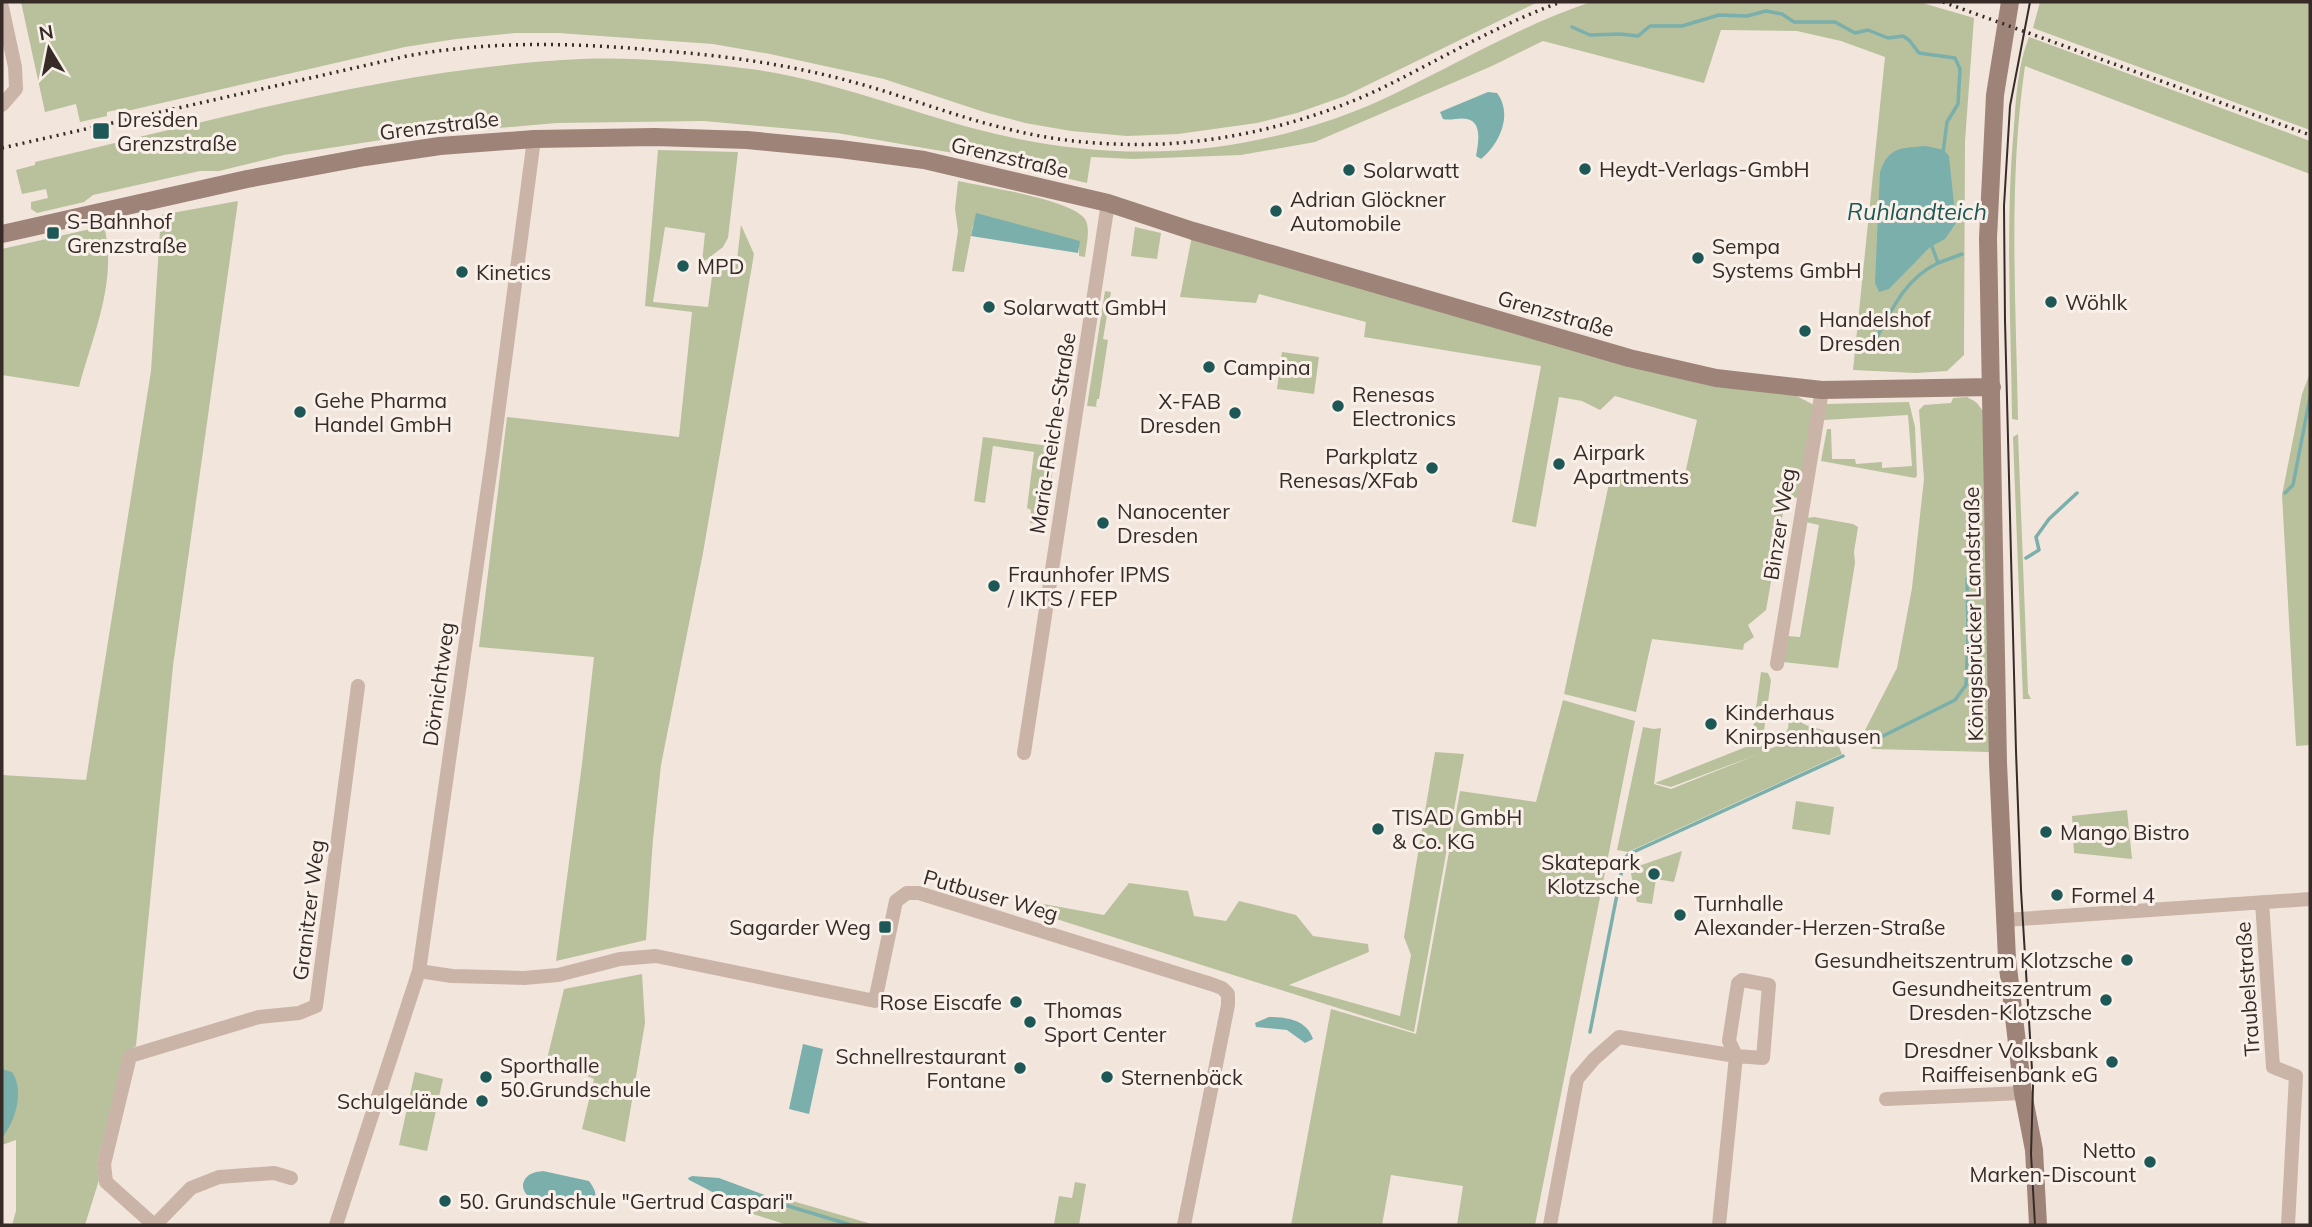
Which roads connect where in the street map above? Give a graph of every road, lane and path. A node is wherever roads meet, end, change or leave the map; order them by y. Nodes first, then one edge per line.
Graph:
1 (2010, 2) edge
2 (2, 7) edge
3 (2, 105) edge
4 (534, 139) junction
5 (1108, 203) junction
6 (2, 234) edge
7 (1992, 387) junction
8 (1822, 390) junction
9 (1777, 664) dead end
10 (358, 686) dead end
11 (1024, 752) dead end
12 (2310, 899) edge
13 (2262, 902) junction
14 (2005, 920) junction
15 (419, 971) junction
16 (1736, 1056) junction
17 (2022, 1093) junction
18 (1886, 1099) dead end
19 (291, 1178) dead end
20 (154, 1225) edge
21 (336, 1225) edge
22 (1185, 1225) edge
23 (1550, 1225) edge
24 (1719, 1225) edge
25 (2038, 1225) edge
26 (2288, 1225) edge

1 - 7 main road, Königsbrücker Landstraße
2 - 3 street
4 - 5 main road, Grenzstraße
4 - 6 main road, Grenzstraße
4 - 15 street, Dörnichtweg
5 - 8 main road, Grenzstraße
5 - 11 street, Maria-Reiche-Straße
7 - 8 main road, Grenzstraße
7 - 14 main road, Königsbrücker Landstraße
8 - 9 street, Binzer Weg
10 - 20 street, Granitzer Weg
12 - 13 street
13 - 14 street
13 - 26 street, Traubelstraße
14 - 17 main road, Königsbrücker Landstraße
15 - 21 street, Dörnichtweg
15 - 22 street, Putbuser Weg
16 - 16 street
16 - 23 street
16 - 24 street
17 - 18 street
17 - 25 main road, Königsbrücker Landstraße
19 - 20 street

